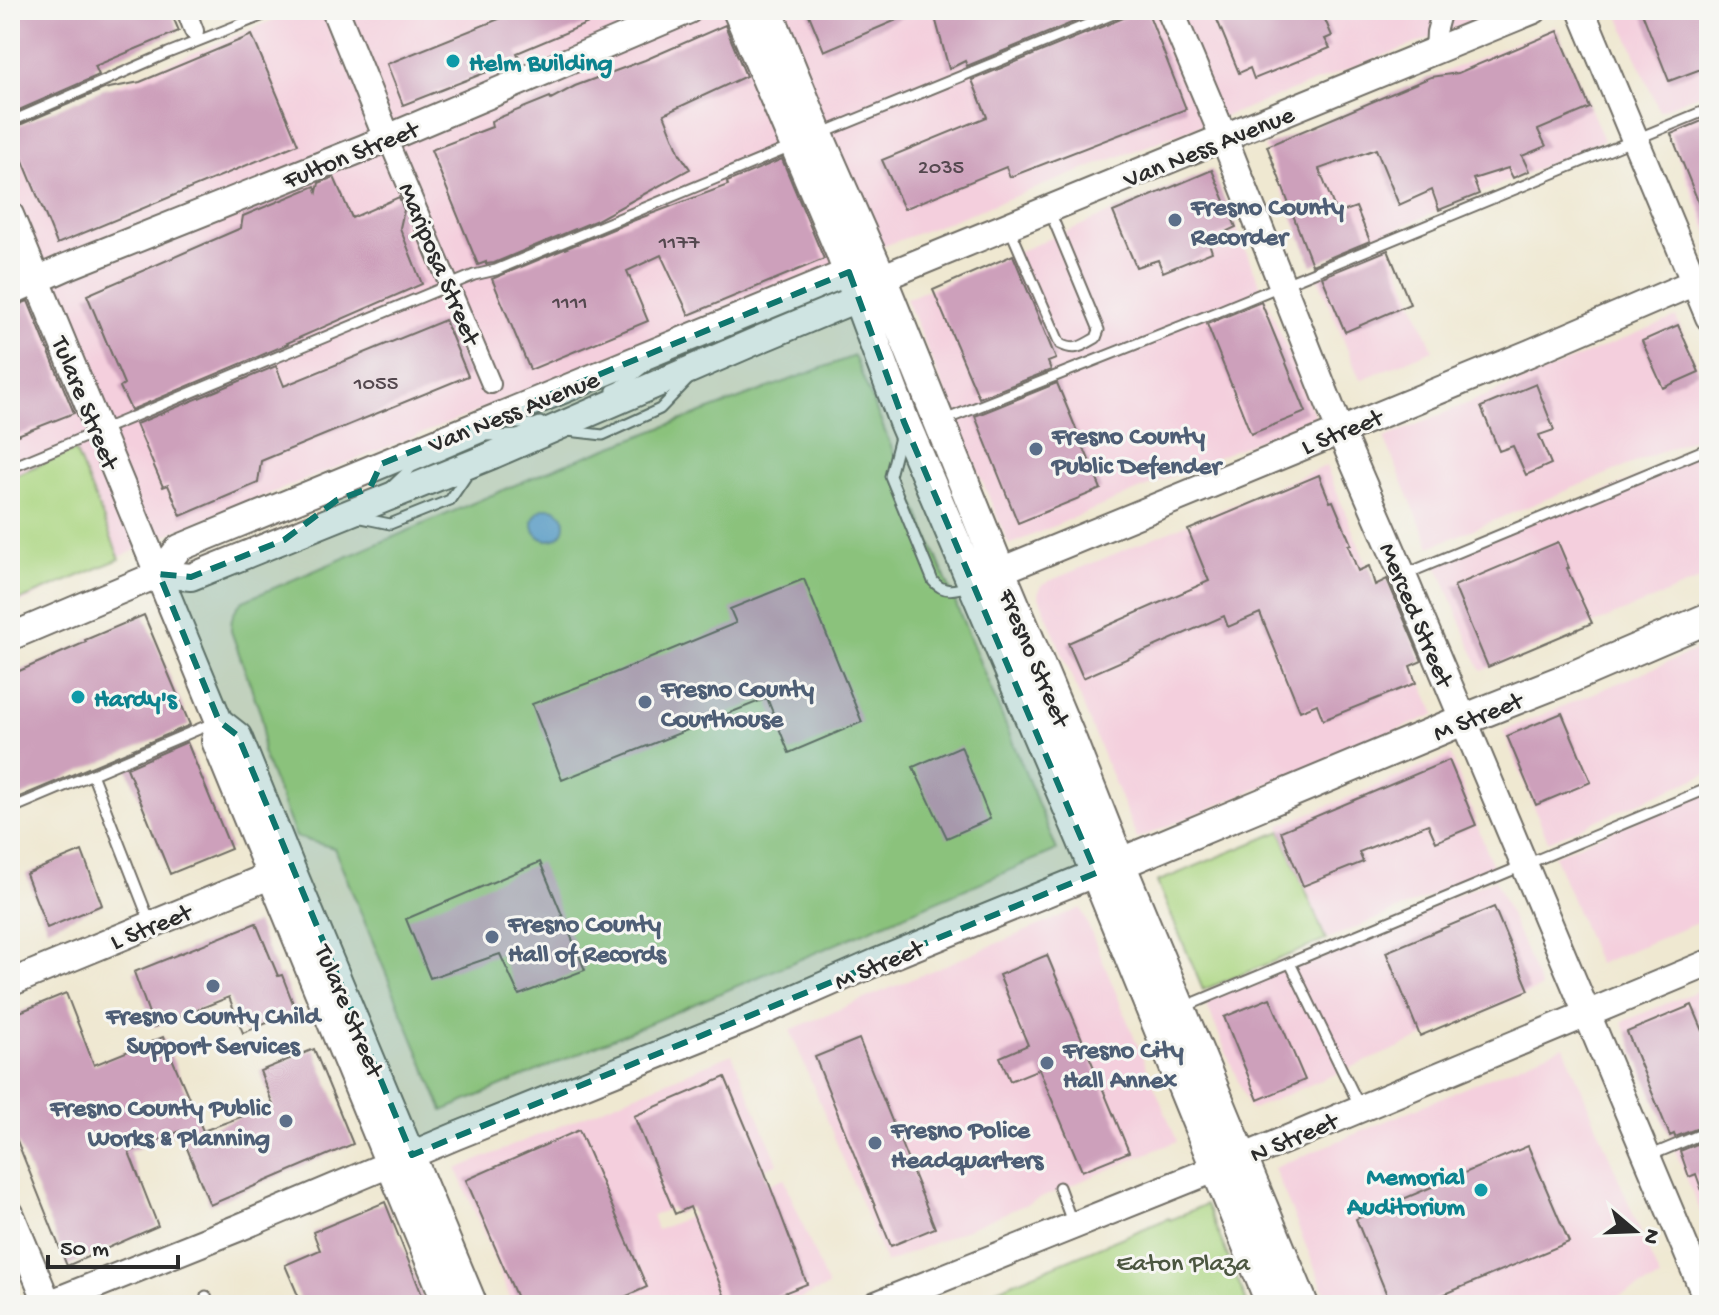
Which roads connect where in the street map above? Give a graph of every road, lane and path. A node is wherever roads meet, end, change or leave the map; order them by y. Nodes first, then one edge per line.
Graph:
1 (186, 10) edge
2 (335, 10) edge
3 (689, 10) edge
4 (738, 10) edge
5 (767, 10) edge
6 (1123, 10) edge
7 (1170, 10) edge
8 (1442, 10) edge
9 (1534, 10) edge
10 (1581, 10) edge
11 (272, 11) edge
12 (194, 31) dead end
13 (1435, 51) junction
14 (1709, 109) edge
15 (10, 122) edge
16 (387, 138) junction
17 (1224, 138) junction
18 (806, 140) junction
19 (1635, 140) junction
20 (1049, 209) junction
21 (10, 215) edge
22 (1008, 226) junction
23 (881, 278) junction
24 (1702, 279) edge
25 (36, 280) junction
26 (1282, 284) junction
27 (450, 285) junction
28 (854, 285) junction
29 (10, 292) edge
30 (1709, 317) edge
31 (1096, 338) junction
32 (677, 342) junction
33 (1104, 357) junction
34 (491, 384) dead end
35 (605, 393) dead end
36 (939, 422) junction
37 (480, 424) junction
38 (547, 428) junction
39 (99, 431) junction
40 (1340, 431) junction
41 (1709, 448) edge
42 (378, 456) junction
43 (475, 462) junction
44 (10, 468) edge
45 (374, 503) junction
46 (345, 514) junction
47 (284, 540) junction
48 (159, 574) junction
49 (1403, 576) junction
50 (986, 577) junction
51 (1709, 618) edge
52 (988, 620) junction
53 (10, 637) edge
54 (1463, 720) junction
55 (219, 721) junction
56 (1071, 740) junction
57 (92, 774) junction
58 (1709, 788) edge
59 (10, 809) edge
60 (1524, 865) junction
61 (1108, 868) junction
62 (280, 871) junction
63 (151, 925) junction
64 (1290, 963) junction
65 (1709, 963) edge
66 (10, 983) edge
67 (1180, 1009) junction
68 (1587, 1014) junction
69 (1360, 1108) junction
70 (1709, 1131) edge
71 (1646, 1157) junction
72 (400, 1160) junction
73 (1229, 1163) junction
74 (1059, 1187) dead end
75 (10, 1213) edge
76 (1073, 1225) junction
77 (1709, 1303) edge
78 (47, 1305) edge
79 (447, 1305) edge
80 (474, 1305) edge
81 (876, 1305) edge
82 (1272, 1305) edge
83 (1303, 1305) edge
84 (1702, 1305) edge

1 - 12 street
2 - 16 main road, Mariposa Street
3 - 16 main road, Fulton Street
4 - 18 main road, Fresno Street
5 - 18 main road, Fresno Street
6 - 18 lane
7 - 17 main road, Merced Street
8 - 13 street
9 - 13 main road, Van Ness Avenue
10 - 19 main road
11 - 15 lane
13 - 17 main road, Van Ness Avenue
14 - 19 lane
16 - 25 main road, Fulton Street
16 - 27 street, Mariposa Street
17 - 20 main road, Van Ness Avenue
17 - 26 main road, Merced Street
18 - 23 main road, Fresno Street
18 - 27 lane
18 - 28 main road, Fresno Street
19 - 24 main road
19 - 26 lane
20 - 22 main road, Van Ness Avenue
20 - 31 lane
21 - 25 main road, Tulare Street
22 - 23 main road, Van Ness Avenue
22 - 31 lane
23 - 28 main road, Van Ness Avenue
23 - 36 main road, Fresno Street
24 - 30 main road
24 - 40 main road, L Street
25 - 29 main road, Fulton Street
25 - 39 main road, Tulare Street
26 - 33 lane
26 - 40 main road, Merced Street
27 - 34 street, Mariposa Street
27 - 39 lane
28 - 32 main road, Van Ness Avenue
28 - 38 main road, Van Ness Avenue
28 - 50 main road, Fresno Street
31 - 33 lane
32 - 35 lane
32 - 37 main road, Van Ness Avenue
33 - 36 lane
36 - 50 main road, Fresno Street
37 - 38 lane
37 - 42 main road, Van Ness Avenue
38 - 43 main road, Van Ness Avenue
38 - 45 lane
39 - 44 lane
39 - 48 main road, Tulare Street
40 - 49 main road, Merced Street
40 - 50 main road, L Street
41 - 49 lane
42 - 47 main road
42 - 48 main road, Van Ness Avenue
43 - 45 main road, Van Ness Avenue
43 - 46 lane
45 - 46 main road, Van Ness Avenue
46 - 47 main road, Van Ness Avenue
47 - 48 main road, Van Ness Avenue
48 - 53 main road, Van Ness Avenue
48 - 55 main road, Tulare Street
49 - 54 main road, Merced Street
50 - 52 main road, Fresno Street
50 - 56 main road, Fresno Street
51 - 54 main road, M Street
52 - 56 main road
52 - 61 main road, Fresno Street
54 - 60 main road, Merced Street
54 - 61 main road, M Street
55 - 57 lane
55 - 62 main road, Tulare Street
56 - 61 main road, Fresno Street
57 - 59 lane
57 - 63 lane
58 - 60 lane
60 - 64 lane
60 - 68 main road, Merced Street
61 - 67 main road, Fresno Street
61 - 72 main road, M Street
61 - 73 main road, Fresno Street
62 - 63 main road, L Street
62 - 72 main road, Tulare Street
63 - 66 main road, L Street
64 - 67 lane
64 - 69 lane
65 - 68 main road, N Street
67 - 73 main road, Fresno Street
68 - 69 main road, N Street
68 - 71 main road, Merced Street
69 - 73 main road, N Street
70 - 71 lane
71 - 77 main road, Merced Street
72 - 78 main road, M Street
72 - 79 main road, Tulare Street
72 - 80 main road, Tulare Street
73 - 76 main road, N Street
73 - 82 main road, Fresno Street
73 - 83 main road, Fresno Street
74 - 76 lane
75 - 78 main road
76 - 81 main road, N Street
77 - 84 main road

